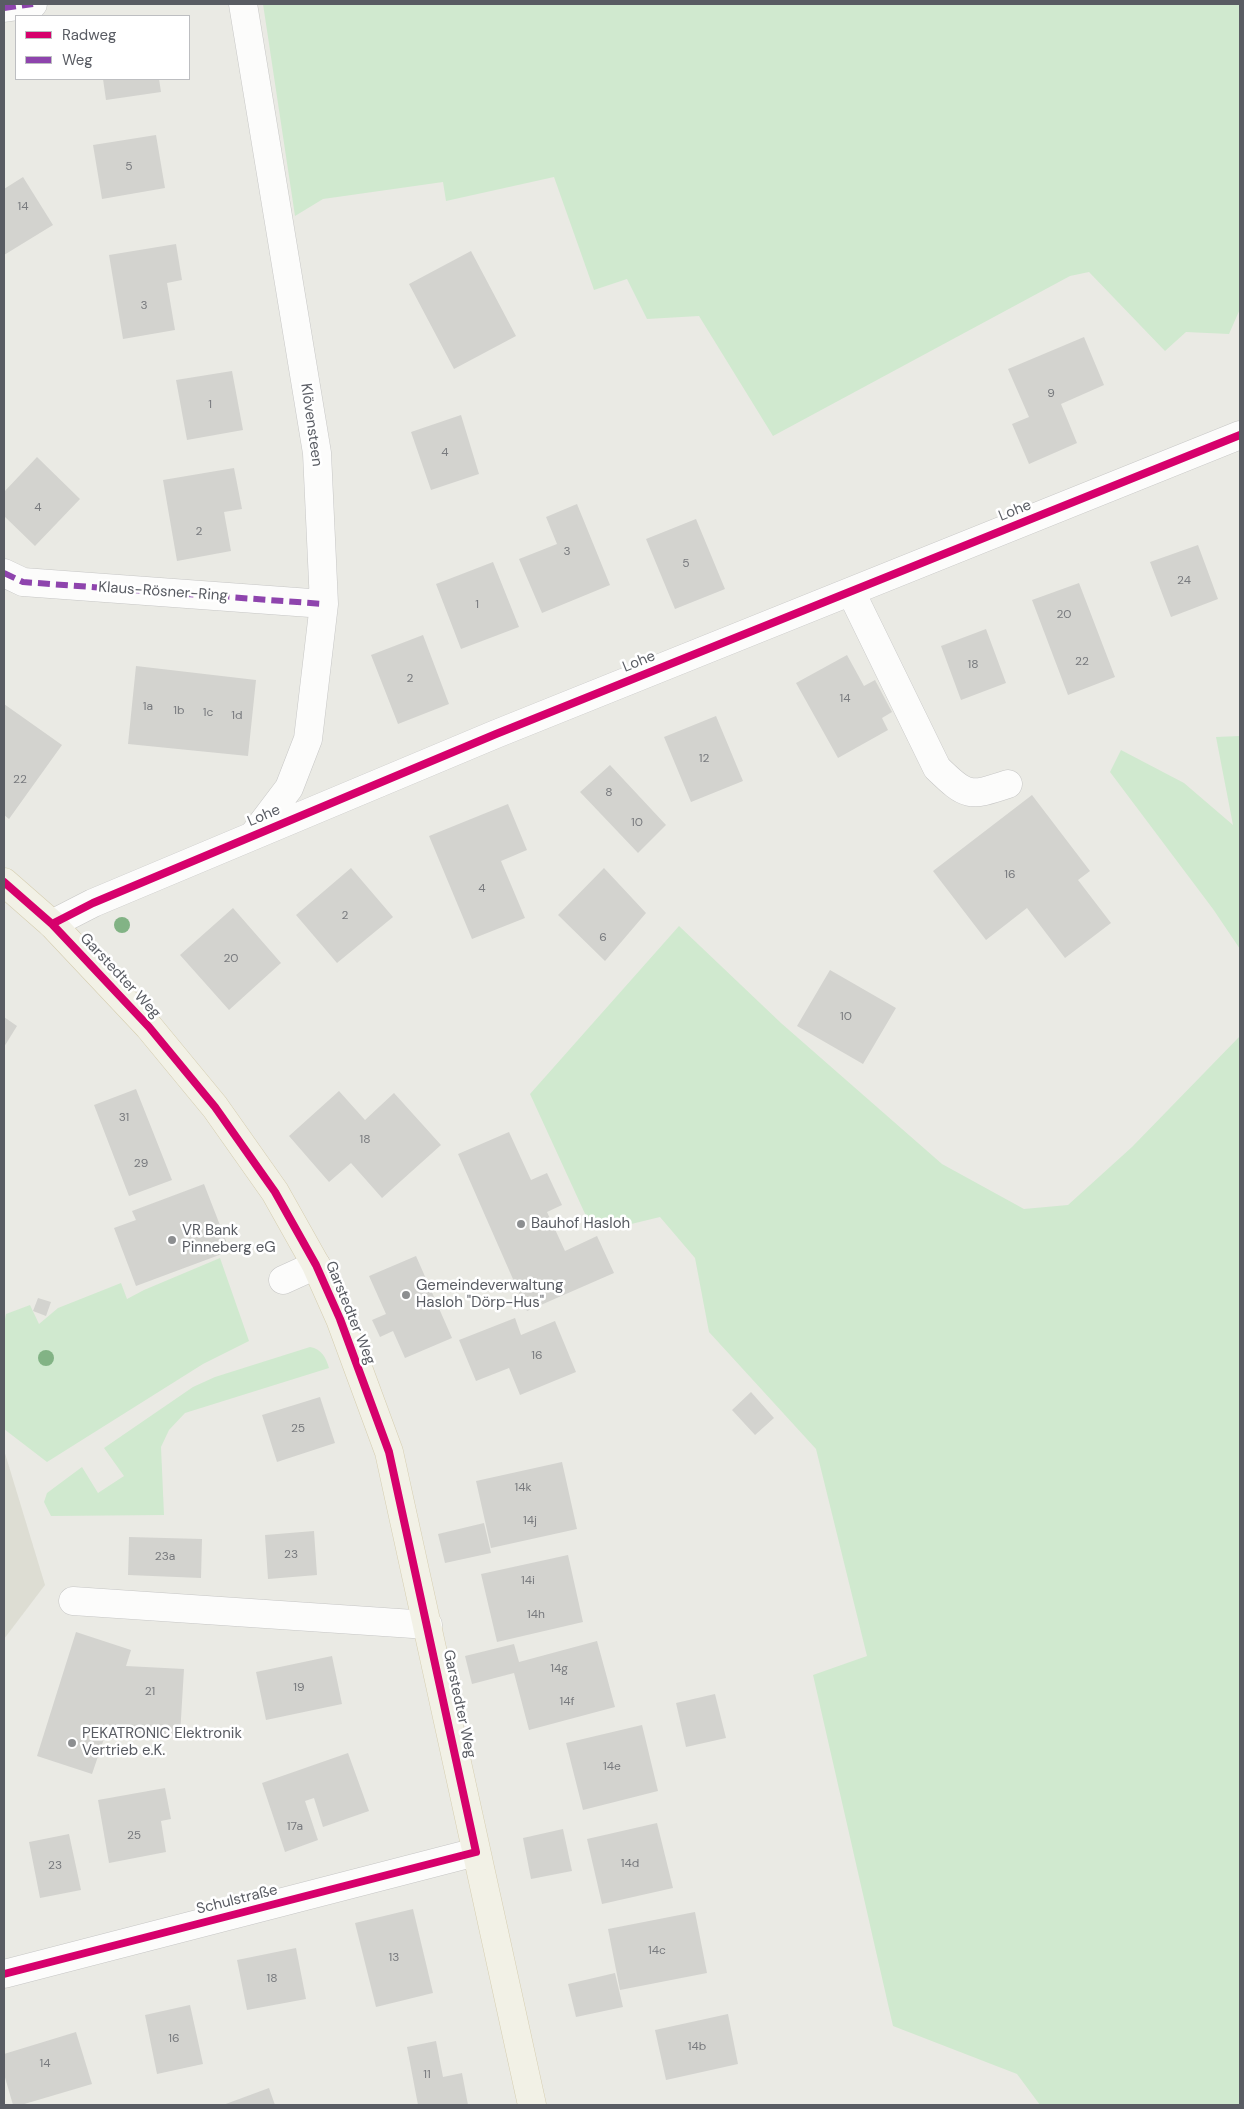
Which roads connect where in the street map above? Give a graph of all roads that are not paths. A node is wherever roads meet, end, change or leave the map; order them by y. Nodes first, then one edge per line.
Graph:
1 (33, 4) edge
2 (243, 4) edge
3 (4, 8) edge
4 (1240, 435) edge
5 (4, 573) edge
6 (851, 592) junction
7 (324, 604) junction
8 (1008, 784) dead end
9 (254, 835) junction
10 (4, 882) edge
11 (52, 924) junction
12 (316, 1265) junction
13 (283, 1280) dead end
14 (73, 1600) dead end
15 (428, 1625) junction
16 (476, 1852) junction
17 (4, 1974) edge
18 (532, 2105) edge

1 - 3 street
2 - 7 street, Klövensteen
4 - 6 street, Lohe
5 - 7 street, Klaus-Rösner-Ring
6 - 8 street
6 - 9 street, Lohe
7 - 9 street, Klövensteen
9 - 11 street, Lohe
10 - 11 main road, Garstedter Weg
11 - 12 main road, Garstedter Weg
12 - 13 street
12 - 15 main road, Garstedter Weg
14 - 15 street
15 - 16 main road, Garstedter Weg
16 - 17 street, Schulstraße
16 - 18 main road, Garstedter Weg

